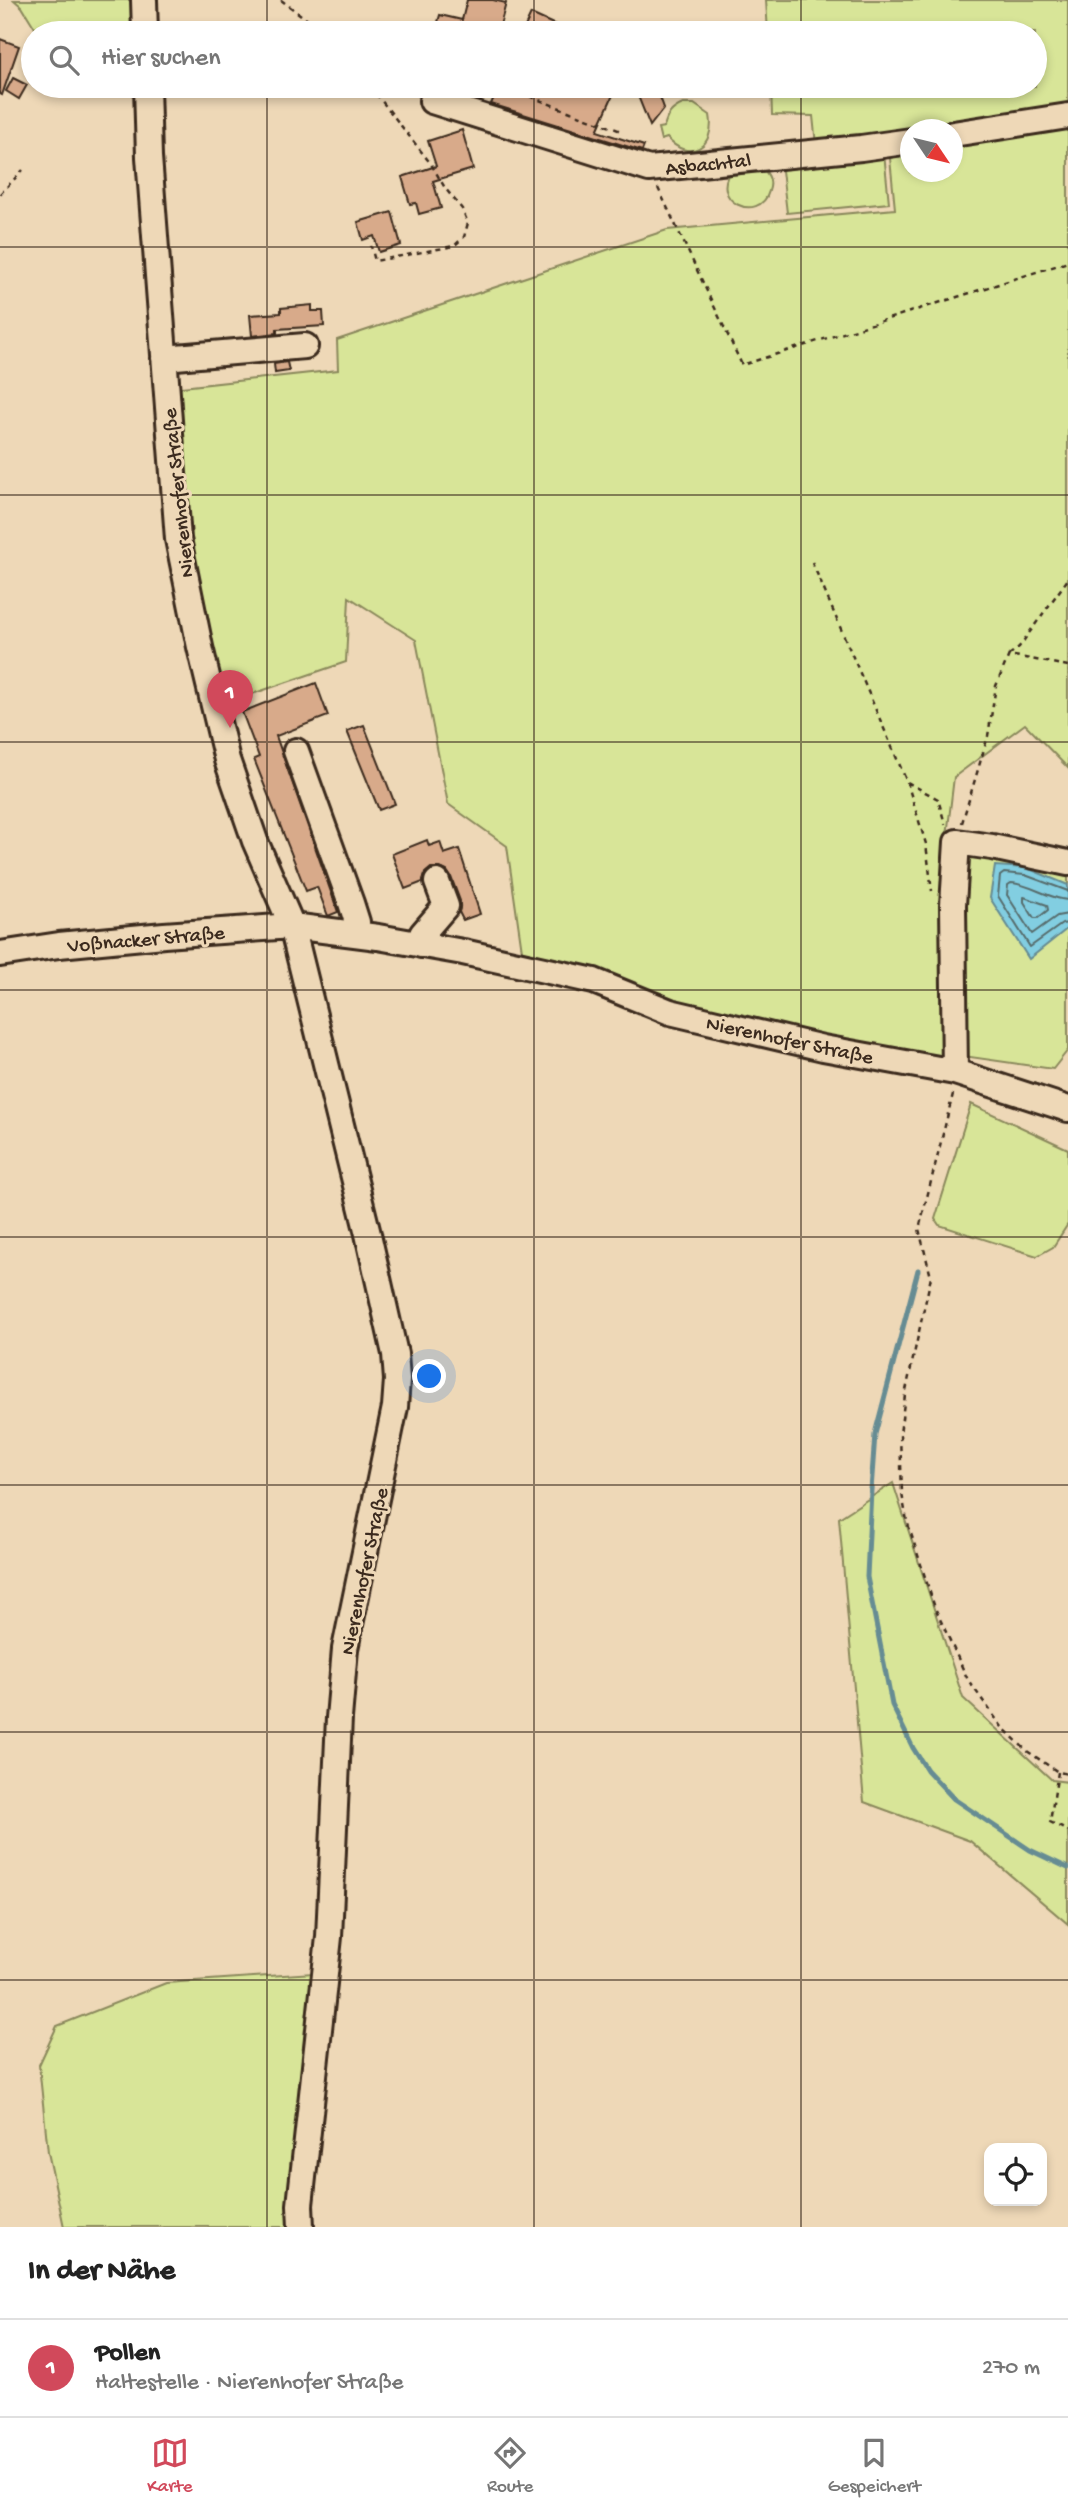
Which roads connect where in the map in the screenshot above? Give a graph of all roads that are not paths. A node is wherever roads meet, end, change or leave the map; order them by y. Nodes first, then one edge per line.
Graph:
1 (144, 0) edge
2 (145, 21) edge
3 (147, 98) edge
4 (432, 101) dead end
5 (1068, 116) edge
6 (963, 132) edge
7 (900, 143) edge
8 (305, 345) dead end
9 (164, 358) junction
10 (296, 751) dead end
11 (1068, 863) edge
12 (437, 882) dead end
13 (292, 926) junction
14 (356, 934) junction
15 (421, 945) junction
16 (0, 954) edge
17 (953, 1071) junction
18 (1068, 1109) edge
19 (301, 2227) edge

1 - 2 street
3 - 9 street, Nierenhofer Straße
4 - 7 street, Asbachtal
5 - 6 street
8 - 9 street
9 - 13 street, Nierenhofer Straße
10 - 14 street
11 - 17 street
12 - 15 street
13 - 14 street, Nierenhofer Straße
13 - 16 street, Voßnacker Straße
13 - 19 street, Nierenhofer Straße
14 - 15 street, Nierenhofer Straße
15 - 17 street, Nierenhofer Straße
17 - 18 street, Nierenhofer Straße

